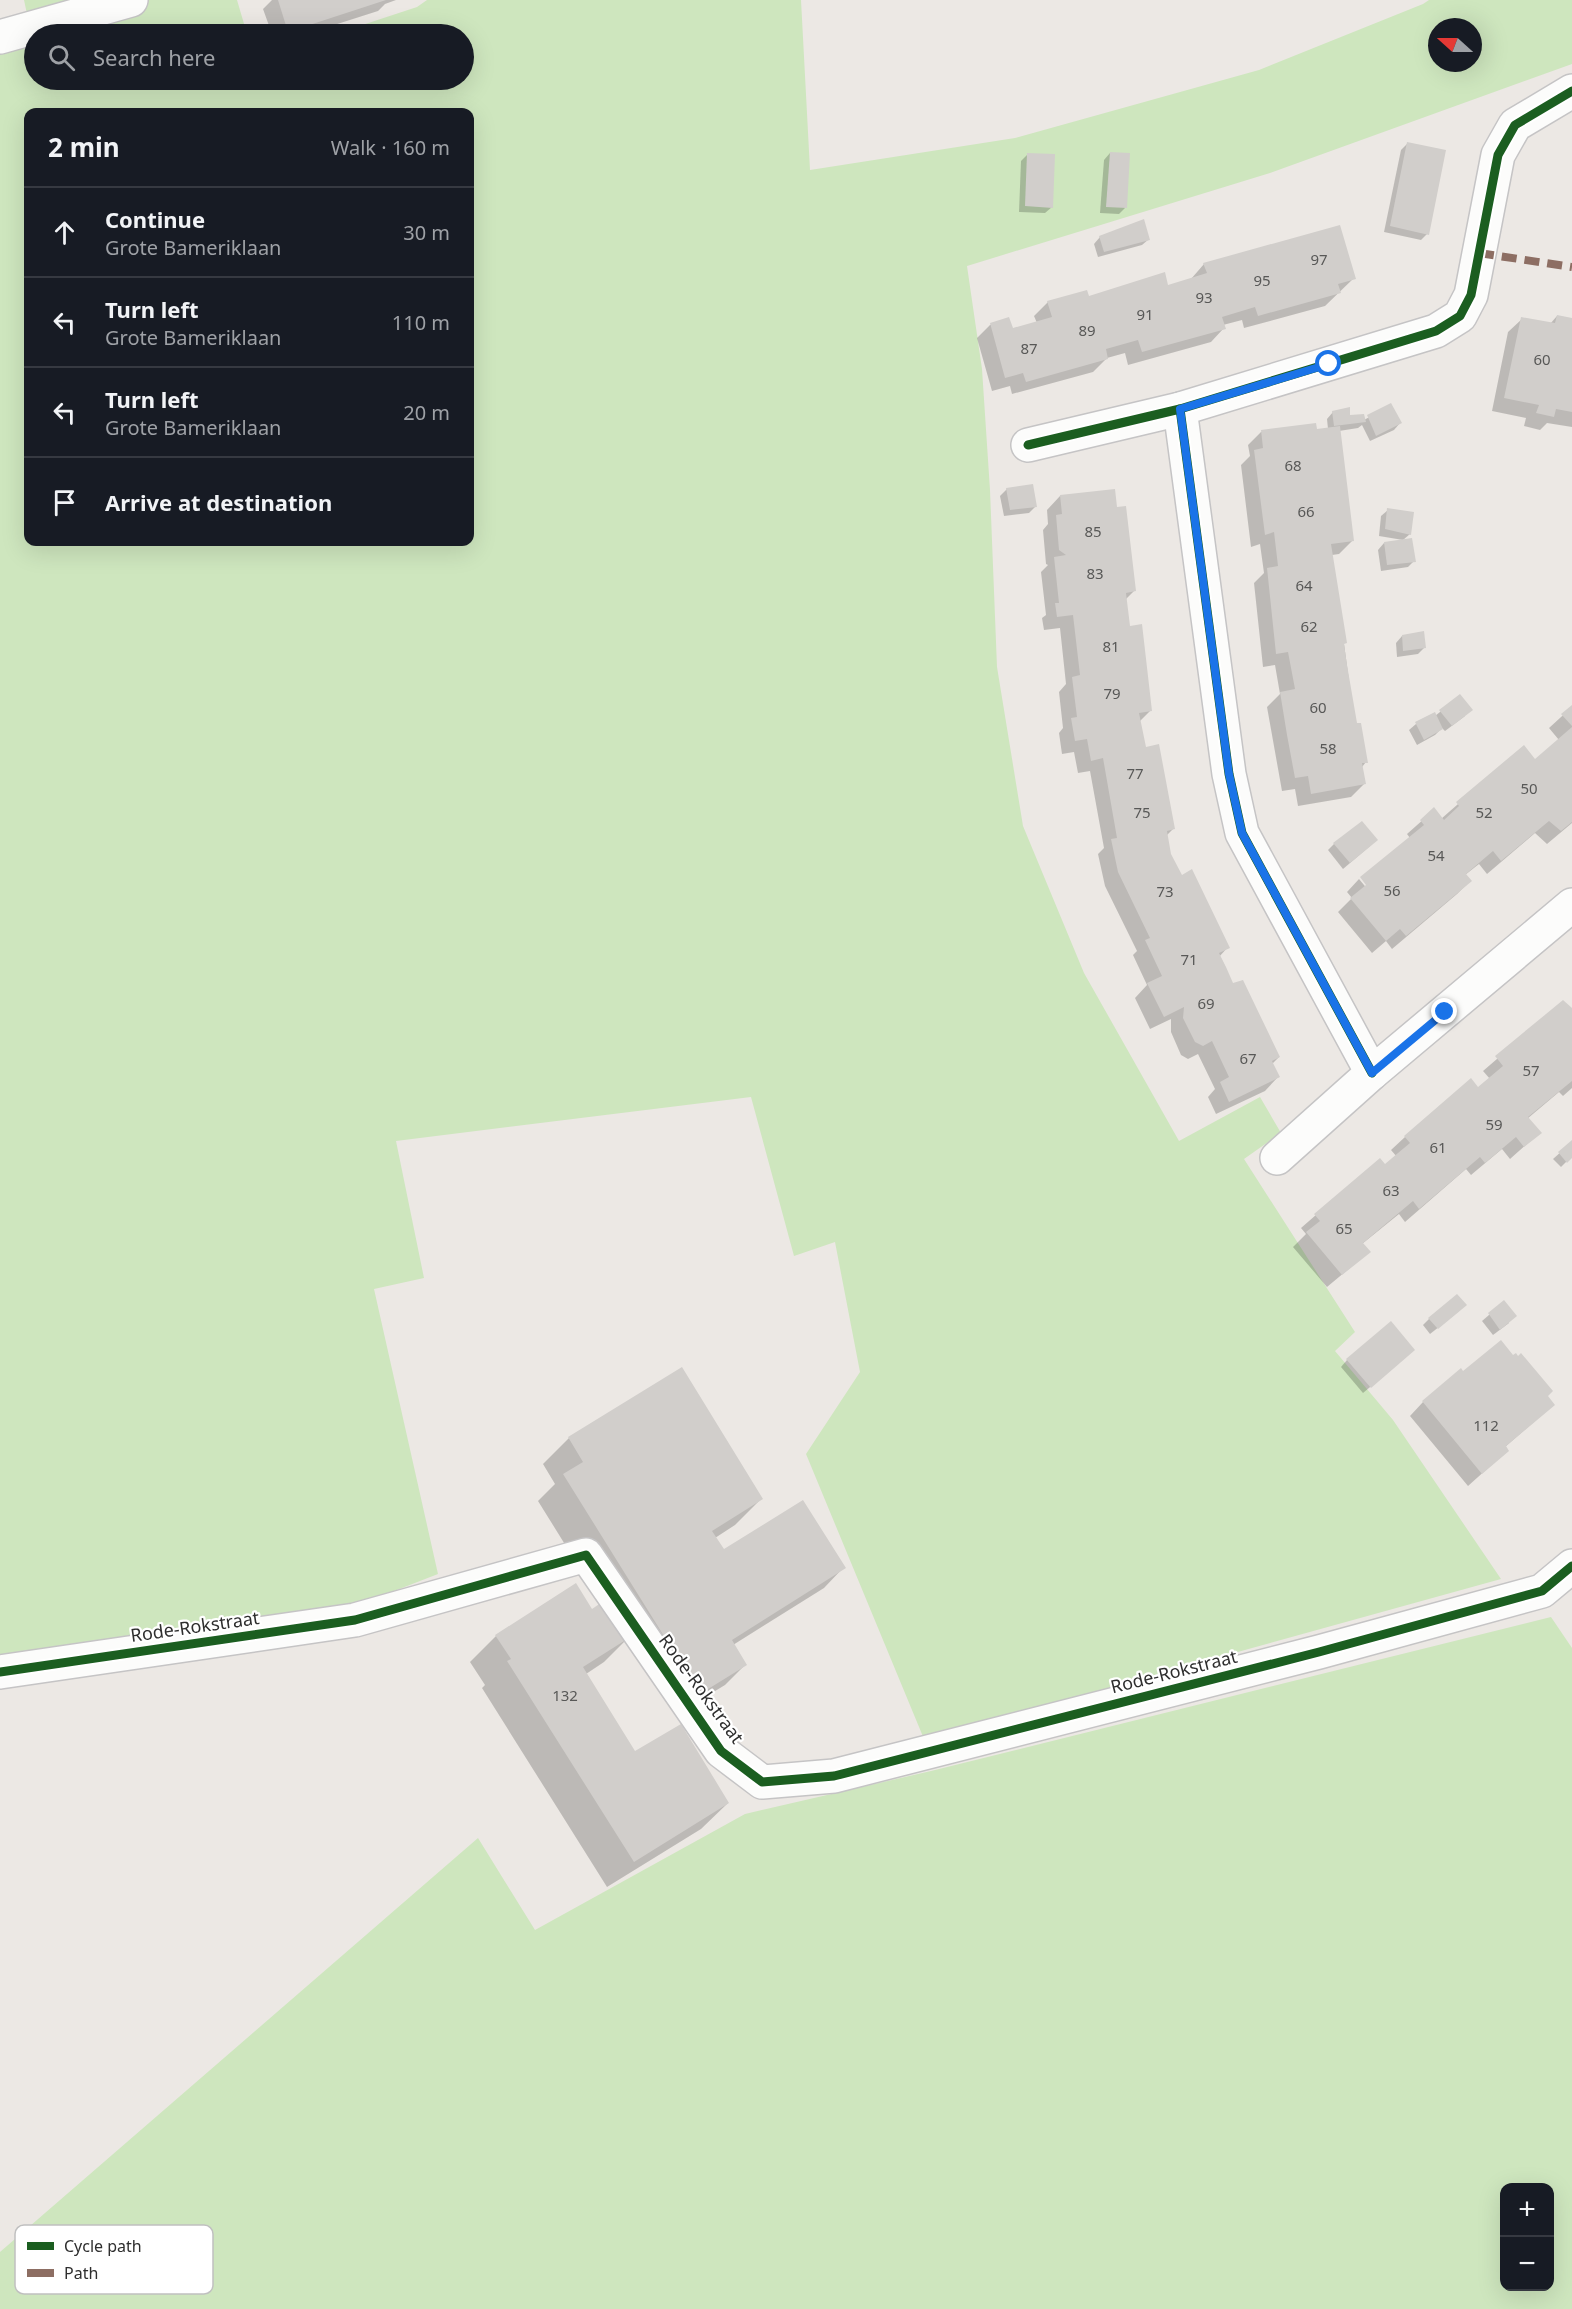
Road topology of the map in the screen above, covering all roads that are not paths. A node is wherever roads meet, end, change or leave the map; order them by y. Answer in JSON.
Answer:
{"nodes":[{"id":1,"x":131,"y":0,"type":"edge"},
{"id":2,"x":46,"y":24,"type":"edge"},
{"id":3,"x":24,"y":30,"type":"edge"},
{"id":4,"x":0,"y":37,"type":"edge"},
{"id":5,"x":1572,"y":92,"type":"edge"},
{"id":6,"x":1180,"y":409,"type":"junction"},
{"id":7,"x":1028,"y":445,"type":"dead end"},
{"id":8,"x":1572,"y":906,"type":"edge"},
{"id":9,"x":1372,"y":1073,"type":"junction"},
{"id":10,"x":1276,"y":1158,"type":"dead end"},
{"id":11,"x":1572,"y":1566,"type":"edge"},
{"id":12,"x":0,"y":1672,"type":"edge"}],
"edges":[{"from":1,"to":2,"type":"street"},
{"from":3,"to":4,"type":"street"},
{"from":5,"to":6,"type":"street"},
{"from":6,"to":7,"type":"street"},
{"from":6,"to":9,"type":"street"},
{"from":8,"to":9,"type":"street"},
{"from":9,"to":10,"type":"street"},
{"from":11,"to":12,"type":"street","name":"Rode-Rokstraat"}]}
